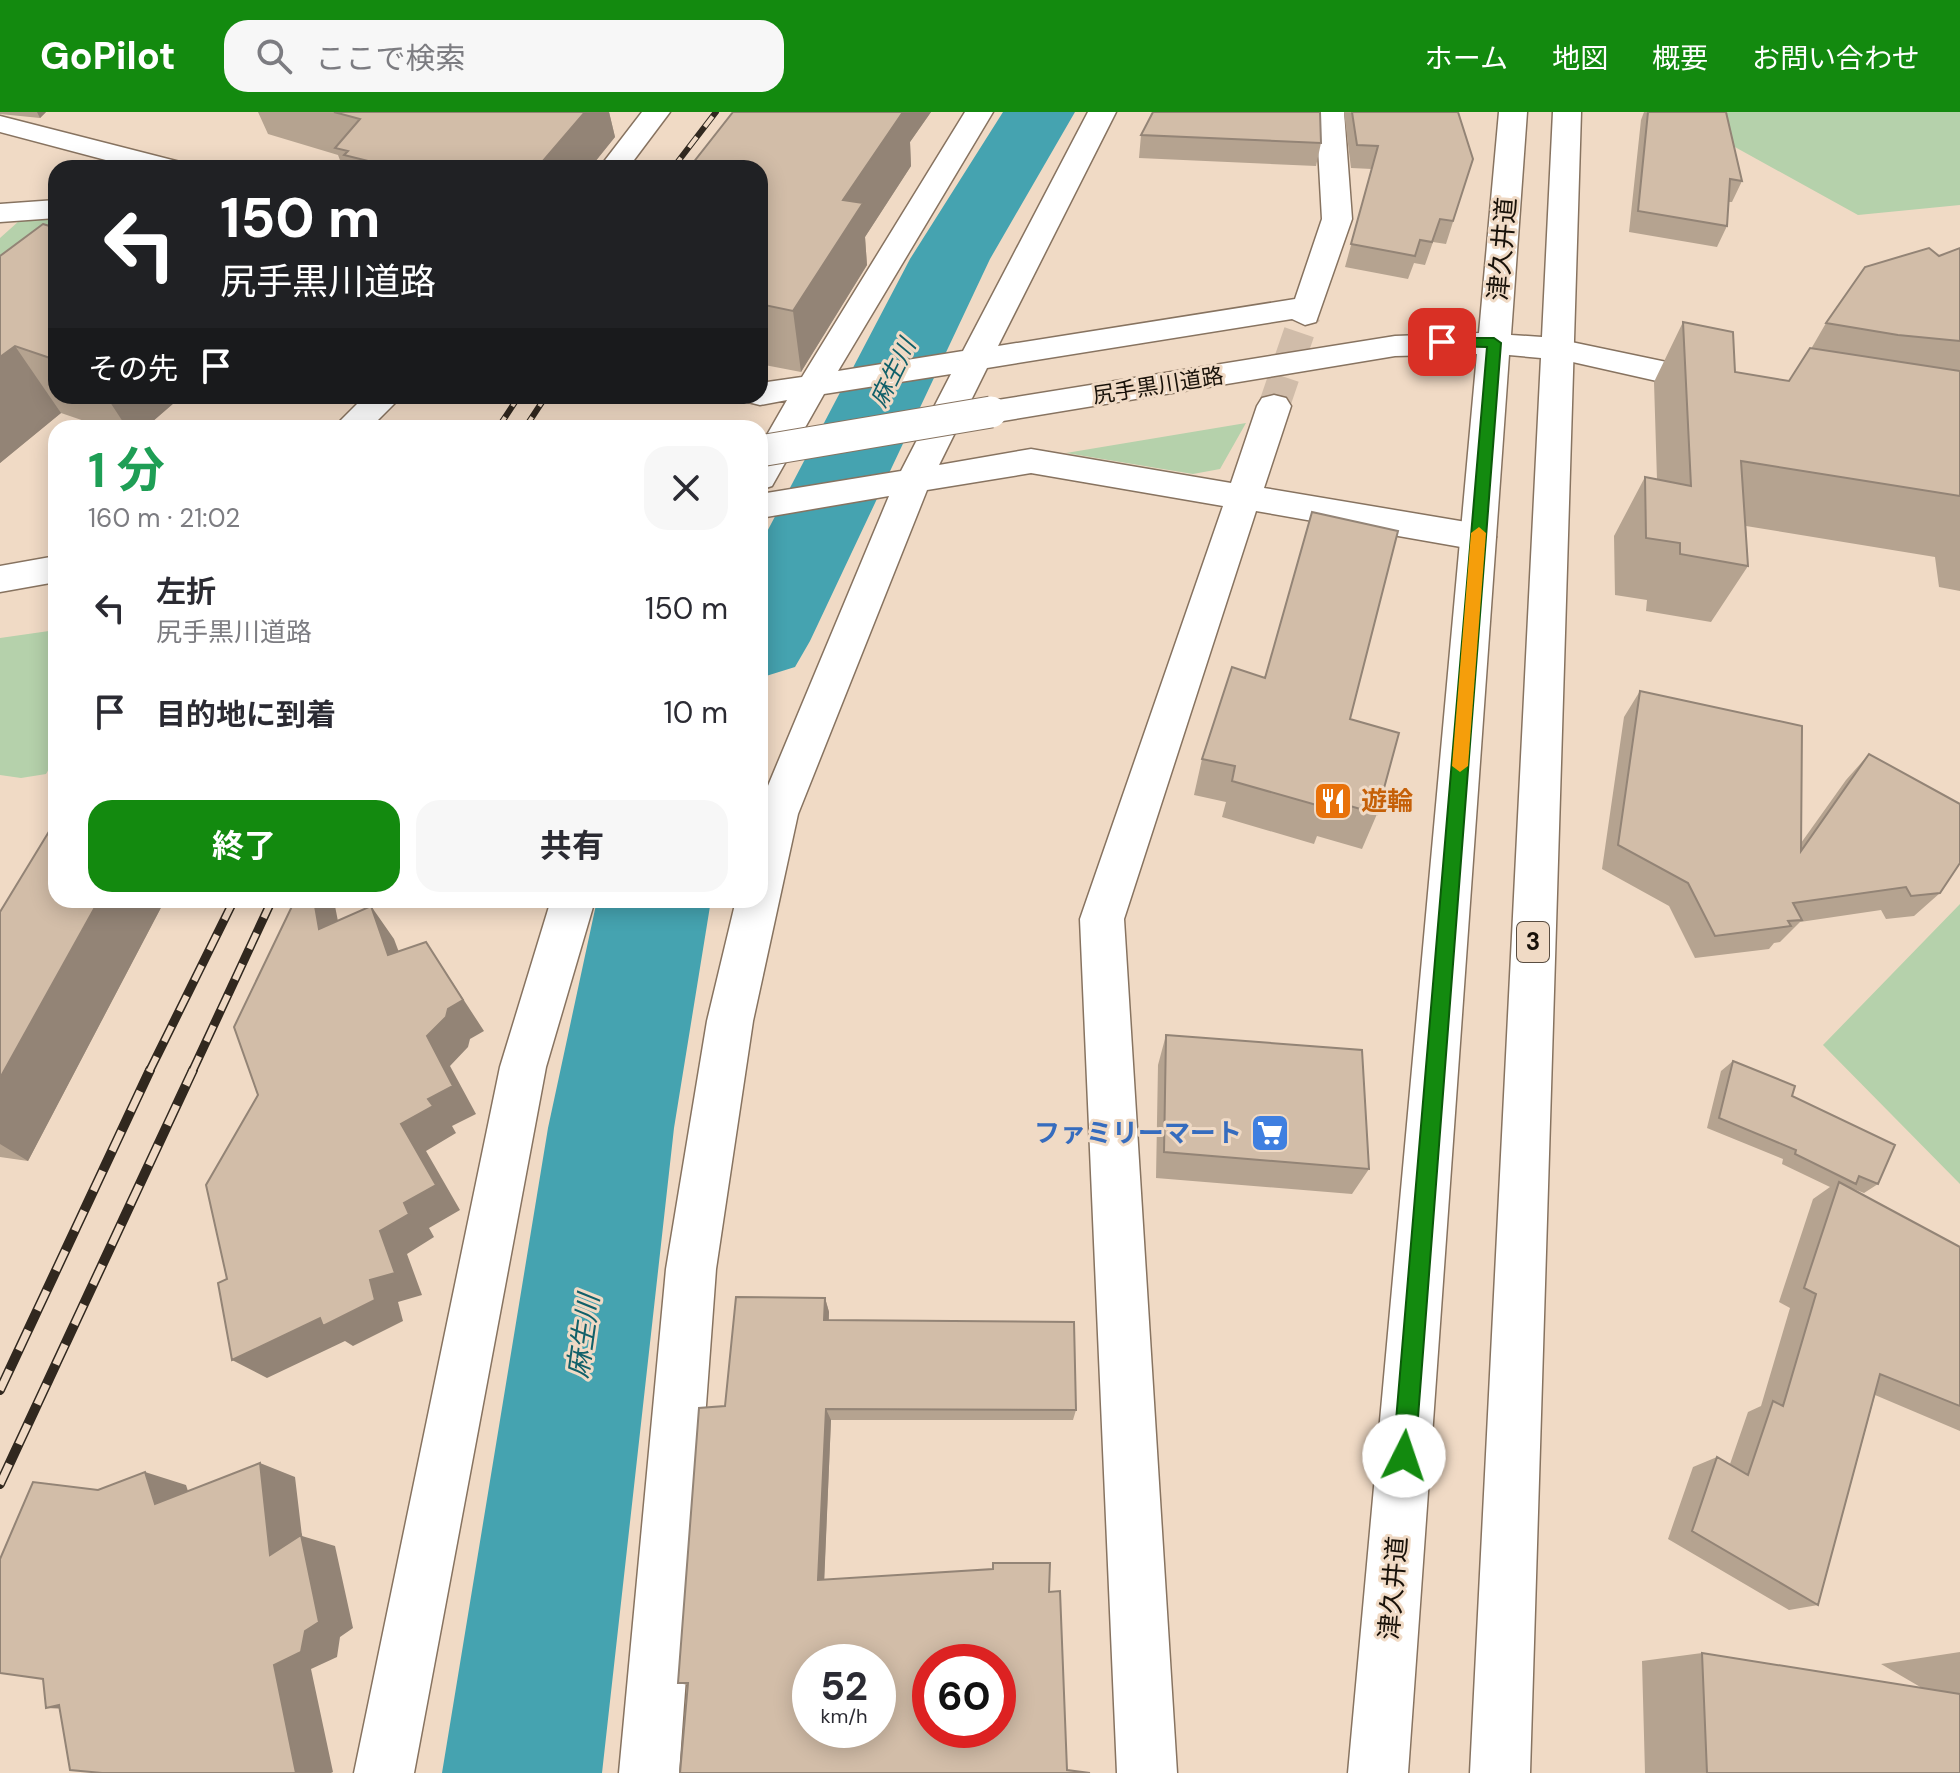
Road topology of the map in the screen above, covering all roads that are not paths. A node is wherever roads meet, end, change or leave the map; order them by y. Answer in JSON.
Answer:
{"nodes":[{"id":1,"x":656,"y":112,"type":"edge"},
{"id":2,"x":979,"y":112,"type":"edge"},
{"id":3,"x":1102,"y":112,"type":"edge"},
{"id":4,"x":1330,"y":112,"type":"edge"},
{"id":5,"x":1513,"y":112,"type":"edge"},
{"id":6,"x":1567,"y":112,"type":"edge"},
{"id":7,"x":0,"y":124,"type":"edge"},
{"id":8,"x":139,"y":160,"type":"edge"},
{"id":9,"x":619,"y":160,"type":"edge"},
{"id":10,"x":48,"y":210,"type":"edge"},
{"id":11,"x":0,"y":213,"type":"edge"},
{"id":12,"x":1494,"y":343,"type":"junction"},
{"id":13,"x":1557,"y":349,"type":"junction"},
{"id":14,"x":969,"y":361,"type":"junction"},
{"id":15,"x":809,"y":386,"type":"junction"},
{"id":16,"x":1749,"y":391,"type":"edge"},
{"id":17,"x":768,"y":393,"type":"edge"},
{"id":18,"x":376,"y":404,"type":"edge"},
{"id":19,"x":1274,"y":406,"type":"tunnel mouth"},
{"id":20,"x":359,"y":420,"type":"edge"},
{"id":21,"x":768,"y":450,"type":"edge"},
{"id":22,"x":768,"y":463,"type":"edge"},
{"id":23,"x":901,"y":484,"type":"junction"},
{"id":24,"x":1243,"y":498,"type":"junction"},
{"id":25,"x":776,"y":504,"type":"edge"},
{"id":26,"x":1478,"y":537,"type":"junction"},
{"id":27,"x":48,"y":570,"type":"edge"},
{"id":28,"x":0,"y":579,"type":"edge"},
{"id":29,"x":768,"y":854,"type":"edge"},
{"id":30,"x":571,"y":908,"type":"edge"},
{"id":31,"x":756,"y":908,"type":"edge"},
{"id":32,"x":384,"y":1773,"type":"edge"},
{"id":33,"x":649,"y":1773,"type":"edge"},
{"id":34,"x":1147,"y":1773,"type":"edge"},
{"id":35,"x":1378,"y":1773,"type":"edge"},
{"id":36,"x":1500,"y":1773,"type":"edge"}],
"edges":[{"from":1,"to":9,"type":"street"},
{"from":2,"to":15,"type":"street"},
{"from":3,"to":14,"type":"street"},
{"from":4,"to":14,"type":"street"},
{"from":5,"to":12,"type":"street","name":"津久井道"},
{"from":6,"to":13,"type":"street","number":"3"},
{"from":7,"to":8,"type":"street"},
{"from":10,"to":11,"type":"street"},
{"from":12,"to":13,"type":"street","name":"尻手黒川道路"},
{"from":12,"to":21,"type":"street","name":"尻手黒川道路","bridge":true},
{"from":12,"to":26,"type":"street","name":"津久井道"},
{"from":13,"to":16,"type":"street","name":"尻手黒川道路"},
{"from":13,"to":36,"type":"street","number":"3"},
{"from":14,"to":15,"type":"street"},
{"from":14,"to":23,"type":"street"},
{"from":15,"to":17,"type":"street"},
{"from":15,"to":22,"type":"street"},
{"from":18,"to":20,"type":"street"},
{"from":19,"to":24,"type":"street"},
{"from":23,"to":24,"type":"street"},
{"from":23,"to":25,"type":"street"},
{"from":23,"to":29,"type":"street"},
{"from":24,"to":26,"type":"street"},
{"from":24,"to":34,"type":"street"},
{"from":26,"to":35,"type":"street","name":"津久井道"},
{"from":27,"to":28,"type":"street"},
{"from":30,"to":32,"type":"street"},
{"from":31,"to":33,"type":"street"}]}
